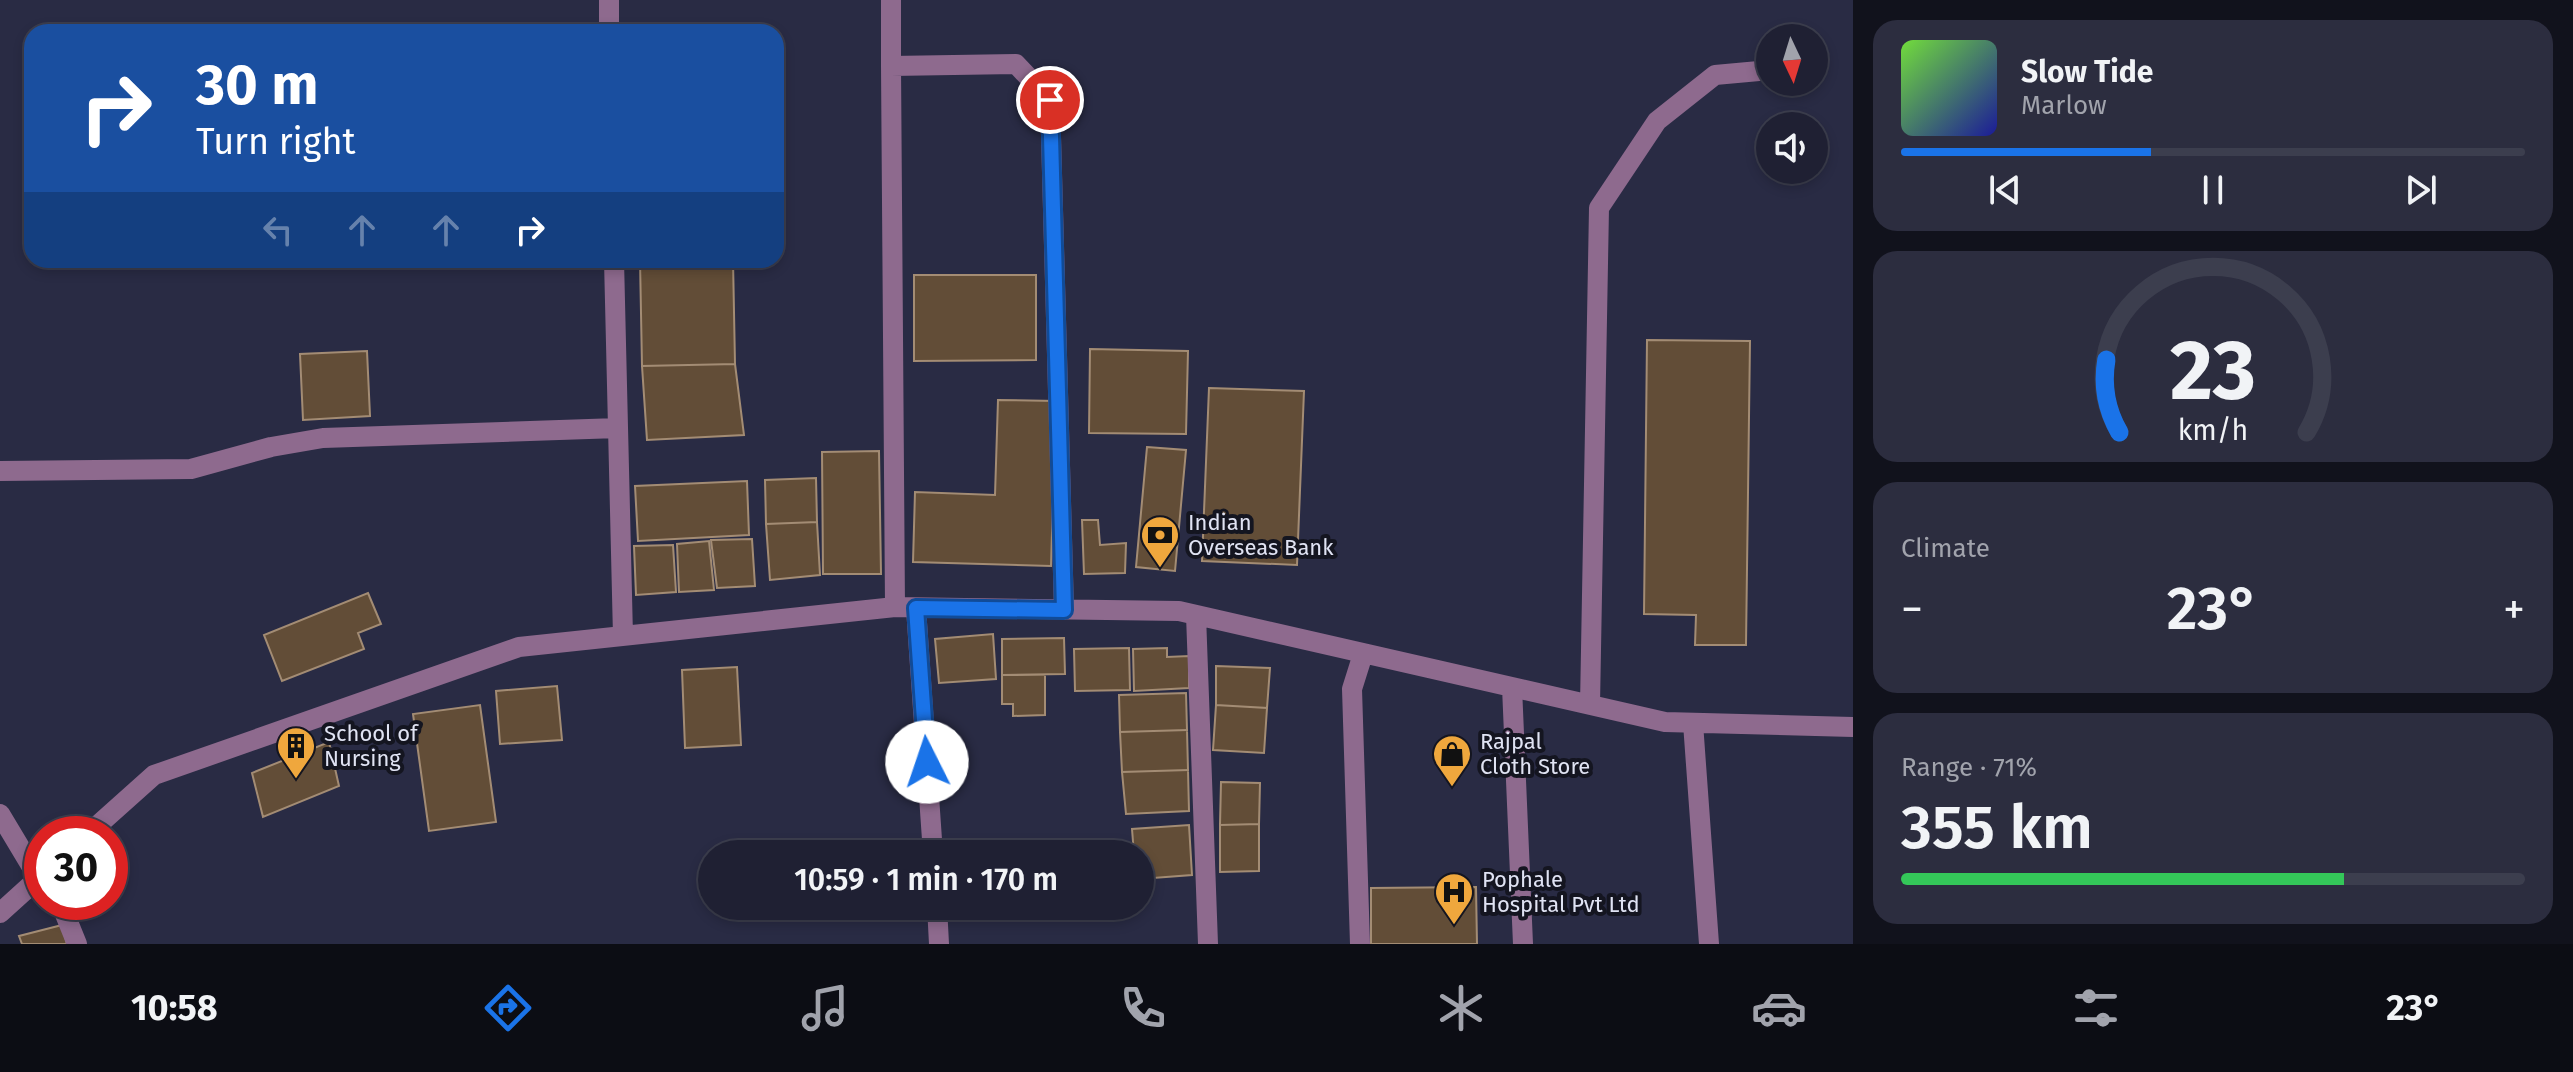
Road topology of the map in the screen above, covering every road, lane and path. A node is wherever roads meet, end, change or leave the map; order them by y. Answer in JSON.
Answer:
{"nodes":[{"id":1,"x":609,"y":0,"type":"edge"},
{"id":2,"x":891,"y":0,"type":"edge"},
{"id":3,"x":609,"y":24,"type":"edge"},
{"id":4,"x":891,"y":66,"type":"junction"},
{"id":5,"x":1756,"y":71,"type":"edge"},
{"id":6,"x":614,"y":268,"type":"edge"},
{"id":7,"x":618,"y":428,"type":"junction"},
{"id":8,"x":0,"y":471,"type":"edge"},
{"id":9,"x":905,"y":608,"type":"junction"},
{"id":10,"x":1064,"y":610,"type":"junction"},
{"id":11,"x":1196,"y":615,"type":"junction"},
{"id":12,"x":623,"y":636,"type":"junction"},
{"id":13,"x":1363,"y":654,"type":"junction"},
{"id":14,"x":1512,"y":687,"type":"junction"},
{"id":15,"x":1590,"y":705,"type":"junction"},
{"id":16,"x":1693,"y":723,"type":"junction"},
{"id":17,"x":1853,"y":727,"type":"edge"},
{"id":18,"x":0,"y":814,"type":"edge"},
{"id":19,"x":108,"y":816,"type":"edge"},
{"id":20,"x":931,"y":840,"type":"edge"},
{"id":21,"x":24,"y":852,"type":"edge"},
{"id":22,"x":24,"y":893,"type":"edge"},
{"id":23,"x":0,"y":913,"type":"edge"},
{"id":24,"x":67,"y":920,"type":"edge"},
{"id":25,"x":938,"y":920,"type":"edge"},
{"id":26,"x":77,"y":944,"type":"edge"},
{"id":27,"x":939,"y":944,"type":"edge"},
{"id":28,"x":1208,"y":944,"type":"edge"},
{"id":29,"x":1360,"y":944,"type":"edge"},
{"id":30,"x":1523,"y":944,"type":"edge"},
{"id":31,"x":1709,"y":944,"type":"edge"}],
"edges":[{"from":1,"to":3,"type":"street"},
{"from":2,"to":4,"type":"street"},
{"from":4,"to":9,"type":"street"},
{"from":4,"to":10,"type":"street"},
{"from":5,"to":15,"type":"street"},
{"from":6,"to":7,"type":"street"},
{"from":7,"to":8,"type":"street"},
{"from":7,"to":12,"type":"street"},
{"from":9,"to":10,"type":"street"},
{"from":9,"to":12,"type":"street"},
{"from":9,"to":20,"type":"street"},
{"from":10,"to":11,"type":"street"},
{"from":11,"to":13,"type":"street"},
{"from":11,"to":28,"type":"street"},
{"from":12,"to":19,"type":"street"},
{"from":13,"to":14,"type":"street"},
{"from":13,"to":29,"type":"street"},
{"from":14,"to":15,"type":"street"},
{"from":14,"to":30,"type":"street"},
{"from":15,"to":16,"type":"street"},
{"from":16,"to":17,"type":"street"},
{"from":16,"to":31,"type":"street"},
{"from":18,"to":21,"type":"street"},
{"from":22,"to":23,"type":"street"},
{"from":24,"to":26,"type":"street"},
{"from":25,"to":27,"type":"street"}]}
